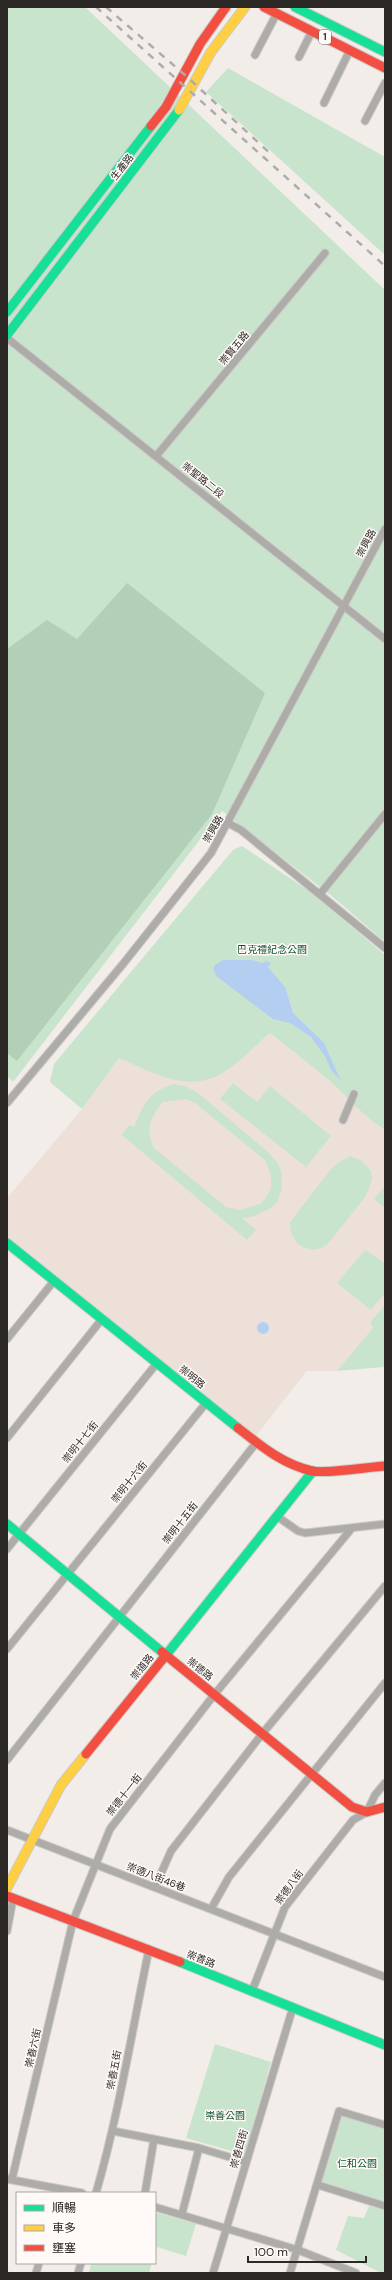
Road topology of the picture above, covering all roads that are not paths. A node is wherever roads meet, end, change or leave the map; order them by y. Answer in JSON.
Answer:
{"nodes":[{"id":1,"x":226,"y":7,"type":"edge"},
{"id":2,"x":245,"y":7,"type":"edge"},
{"id":3,"x":264,"y":7,"type":"edge"},
{"id":4,"x":295,"y":7,"type":"edge"},
{"id":5,"x":277,"y":13,"type":"junction"},
{"id":6,"x":312,"y":31,"type":"junction"},
{"id":7,"x":350,"y":50,"type":"junction"},
{"id":8,"x":385,"y":52,"type":"edge"},
{"id":9,"x":255,"y":55,"type":"dead end"},
{"id":10,"x":299,"y":57,"type":"dead end"},
{"id":11,"x":385,"y":68,"type":"edge"},
{"id":12,"x":385,"y":83,"type":"edge"},
{"id":13,"x":324,"y":103,"type":"dead end"},
{"id":14,"x":365,"y":120,"type":"dead end"},
{"id":15,"x":325,"y":253,"type":"dead end"},
{"id":16,"x":7,"y":312,"type":"edge"},
{"id":17,"x":7,"y":336,"type":"edge"},
{"id":18,"x":157,"y":456,"type":"junction"},
{"id":19,"x":385,"y":529,"type":"edge"},
{"id":20,"x":344,"y":606,"type":"junction"},
{"id":21,"x":385,"y":639,"type":"edge"},
{"id":22,"x":385,"y":814,"type":"edge"},
{"id":23,"x":228,"y":824,"type":"junction"},
{"id":24,"x":320,"y":894,"type":"junction"},
{"id":25,"x":385,"y":948,"type":"edge"},
{"id":26,"x":354,"y":1094,"type":"dead end"},
{"id":27,"x":7,"y":1103,"type":"edge"},
{"id":28,"x":343,"y":1120,"type":"dead end"},
{"id":29,"x":7,"y":1243,"type":"edge"},
{"id":30,"x":54,"y":1281,"type":"junction"},
{"id":31,"x":102,"y":1319,"type":"junction"},
{"id":32,"x":7,"y":1339,"type":"edge"},
{"id":33,"x":157,"y":1363,"type":"junction"},
{"id":34,"x":206,"y":1403,"type":"junction"},
{"id":35,"x":7,"y":1438,"type":"edge"},
{"id":36,"x":256,"y":1443,"type":"junction"},
{"id":37,"x":385,"y":1466,"type":"edge"},
{"id":38,"x":313,"y":1471,"type":"junction"},
{"id":39,"x":278,"y":1517,"type":"junction"},
{"id":40,"x":7,"y":1524,"type":"edge"},
{"id":41,"x":385,"y":1524,"type":"edge"},
{"id":42,"x":352,"y":1528,"type":"junction"},
{"id":43,"x":19,"y":1534,"type":"junction"},
{"id":44,"x":7,"y":1548,"type":"edge"},
{"id":45,"x":68,"y":1573,"type":"junction"},
{"id":46,"x":385,"y":1586,"type":"edge"},
{"id":47,"x":119,"y":1616,"type":"junction"},
{"id":48,"x":7,"y":1649,"type":"edge"},
{"id":49,"x":166,"y":1655,"type":"junction"},
{"id":50,"x":385,"y":1682,"type":"edge"},
{"id":51,"x":214,"y":1695,"type":"junction"},
{"id":52,"x":262,"y":1734,"type":"junction"},
{"id":53,"x":7,"y":1760,"type":"edge"},
{"id":54,"x":311,"y":1773,"type":"junction"},
{"id":55,"x":385,"y":1783,"type":"edge"},
{"id":56,"x":385,"y":1807,"type":"edge"},
{"id":57,"x":368,"y":1812,"type":"junction"},
{"id":58,"x":7,"y":1830,"type":"edge"},
{"id":59,"x":31,"y":1839,"type":"junction"},
{"id":60,"x":96,"y":1864,"type":"junction"},
{"id":61,"x":155,"y":1887,"type":"junction"},
{"id":62,"x":7,"y":1888,"type":"edge"},
{"id":63,"x":10,"y":1897,"type":"edge"},
{"id":64,"x":211,"y":1909,"type":"junction"},
{"id":65,"x":73,"y":1920,"type":"junction"},
{"id":66,"x":7,"y":1931,"type":"edge"},
{"id":67,"x":275,"y":1933,"type":"junction"},
{"id":68,"x":148,"y":1949,"type":"junction"},
{"id":69,"x":385,"y":1977,"type":"edge"},
{"id":70,"x":252,"y":1991,"type":"junction"},
{"id":71,"x":293,"y":2007,"type":"junction"},
{"id":72,"x":385,"y":2045,"type":"edge"},
{"id":73,"x":385,"y":2125,"type":"edge"},
{"id":74,"x":113,"y":2131,"type":"junction"},
{"id":75,"x":154,"y":2138,"type":"junction"},
{"id":76,"x":199,"y":2148,"type":"junction"},
{"id":77,"x":246,"y":2162,"type":"junction"},
{"id":78,"x":9,"y":2179,"type":"edge"},
{"id":79,"x":318,"y":2185,"type":"junction"},
{"id":80,"x":58,"y":2191,"type":"edge"},
{"id":81,"x":70,"y":2192,"type":"edge"},
{"id":82,"x":96,"y":2192,"type":"edge"},
{"id":83,"x":145,"y":2192,"type":"edge"},
{"id":84,"x":385,"y":2206,"type":"edge"},
{"id":85,"x":156,"y":2207,"type":"edge"},
{"id":86,"x":182,"y":2214,"type":"junction"},
{"id":87,"x":228,"y":2228,"type":"junction"},
{"id":88,"x":298,"y":2250,"type":"junction"},
{"id":89,"x":213,"y":2273,"type":"edge"},
{"id":90,"x":290,"y":2273,"type":"edge"},
{"id":91,"x":356,"y":2273,"type":"edge"}],
"edges":[{"from":1,"to":16,"type":"street","name":"生產路"},
{"from":2,"to":17,"type":"street","name":"生產路"},
{"from":3,"to":5,"type":"street","number":"1"},
{"from":4,"to":8,"type":"street","number":"1"},
{"from":5,"to":6,"type":"street","number":"1"},
{"from":5,"to":9,"type":"street"},
{"from":6,"to":7,"type":"street","number":"1"},
{"from":6,"to":10,"type":"street"},
{"from":7,"to":11,"type":"street","number":"1"},
{"from":7,"to":13,"type":"street"},
{"from":12,"to":14,"type":"street"},
{"from":15,"to":18,"type":"street","name":"崇賢五路"},
{"from":17,"to":18,"type":"street","name":"崇聖路二段"},
{"from":18,"to":20,"type":"street","name":"崇聖路二段"},
{"from":19,"to":20,"type":"street","name":"崇興路"},
{"from":20,"to":21,"type":"street","name":"崇聖路二段"},
{"from":20,"to":23,"type":"street","name":"崇興路"},
{"from":22,"to":24,"type":"street"},
{"from":23,"to":24,"type":"street"},
{"from":23,"to":27,"type":"street","name":"崇興路"},
{"from":24,"to":25,"type":"street"},
{"from":26,"to":28,"type":"street"},
{"from":29,"to":30,"type":"street","name":"崇明路"},
{"from":30,"to":31,"type":"street","name":"崇明路"},
{"from":30,"to":32,"type":"street"},
{"from":31,"to":33,"type":"street","name":"崇明路"},
{"from":31,"to":35,"type":"street"},
{"from":33,"to":34,"type":"street","name":"崇明路"},
{"from":33,"to":43,"type":"street","name":"崇明十七街"},
{"from":34,"to":36,"type":"street","name":"崇明路"},
{"from":34,"to":45,"type":"street","name":"崇明十六街"},
{"from":36,"to":38,"type":"street","name":"崇明路"},
{"from":36,"to":47,"type":"street","name":"崇明十五街"},
{"from":37,"to":38,"type":"street","name":"崇明路"},
{"from":38,"to":39,"type":"street","name":"崇道路"},
{"from":39,"to":42,"type":"street"},
{"from":39,"to":49,"type":"street","name":"崇道路"},
{"from":40,"to":43,"type":"street","name":"崇德路"},
{"from":41,"to":42,"type":"street"},
{"from":42,"to":51,"type":"street","name":"崇德十一街"},
{"from":43,"to":44,"type":"street","name":"崇明十七街"},
{"from":43,"to":45,"type":"street","name":"崇德路"},
{"from":45,"to":47,"type":"street","name":"崇德路"},
{"from":45,"to":48,"type":"street","name":"崇明十六街"},
{"from":46,"to":52,"type":"street"},
{"from":47,"to":49,"type":"street","name":"崇德路"},
{"from":47,"to":53,"type":"street","name":"崇明十五街"},
{"from":49,"to":51,"type":"street","name":"崇德路"},
{"from":49,"to":59,"type":"street","name":"崇道路"},
{"from":50,"to":54,"type":"street"},
{"from":51,"to":52,"type":"street","name":"崇德路"},
{"from":51,"to":60,"type":"street","name":"崇德十一街"},
{"from":52,"to":54,"type":"street","name":"崇德路"},
{"from":52,"to":61,"type":"street"},
{"from":54,"to":57,"type":"street","name":"崇德路"},
{"from":54,"to":64,"type":"street"},
{"from":55,"to":57,"type":"street"},
{"from":56,"to":57,"type":"street"},
{"from":57,"to":67,"type":"street","name":"崇德八街"},
{"from":58,"to":59,"type":"street","name":"崇德八街46巷"},
{"from":59,"to":60,"type":"street","name":"崇德八街46巷"},
{"from":59,"to":62,"type":"street","name":"崇道路"},
{"from":60,"to":61,"type":"street","name":"崇德八街46巷"},
{"from":60,"to":65,"type":"street","name":"崇德十一街"},
{"from":61,"to":64,"type":"street","name":"崇德八街46巷"},
{"from":63,"to":65,"type":"street","name":"崇善路"},
{"from":63,"to":66,"type":"street"},
{"from":64,"to":67,"type":"street","name":"崇德八街46巷"},
{"from":65,"to":68,"type":"street","name":"崇善路"},
{"from":65,"to":78,"type":"street","name":"崇善六街"},
{"from":67,"to":69,"type":"street","name":"崇德八街46巷"},
{"from":67,"to":70,"type":"street","name":"崇德八街"},
{"from":68,"to":70,"type":"street","name":"崇善路"},
{"from":68,"to":74,"type":"street","name":"崇善五街"},
{"from":70,"to":71,"type":"street","name":"崇善路"},
{"from":71,"to":72,"type":"street","name":"崇善路"},
{"from":71,"to":77,"type":"street","name":"崇善四街"},
{"from":73,"to":79,"type":"street"},
{"from":74,"to":75,"type":"street"},
{"from":74,"to":82,"type":"street","name":"崇善五街"},
{"from":75,"to":76,"type":"street"},
{"from":75,"to":83,"type":"street"},
{"from":76,"to":77,"type":"street"},
{"from":76,"to":86,"type":"street"},
{"from":77,"to":87,"type":"street","name":"崇善四街"},
{"from":78,"to":80,"type":"street"},
{"from":79,"to":84,"type":"street"},
{"from":79,"to":88,"type":"street"},
{"from":80,"to":81,"type":"street"},
{"from":85,"to":86,"type":"street"},
{"from":86,"to":87,"type":"street"},
{"from":87,"to":88,"type":"street"},
{"from":87,"to":89,"type":"street","name":"崇善四街"},
{"from":88,"to":90,"type":"street"},
{"from":88,"to":91,"type":"street"}]}
